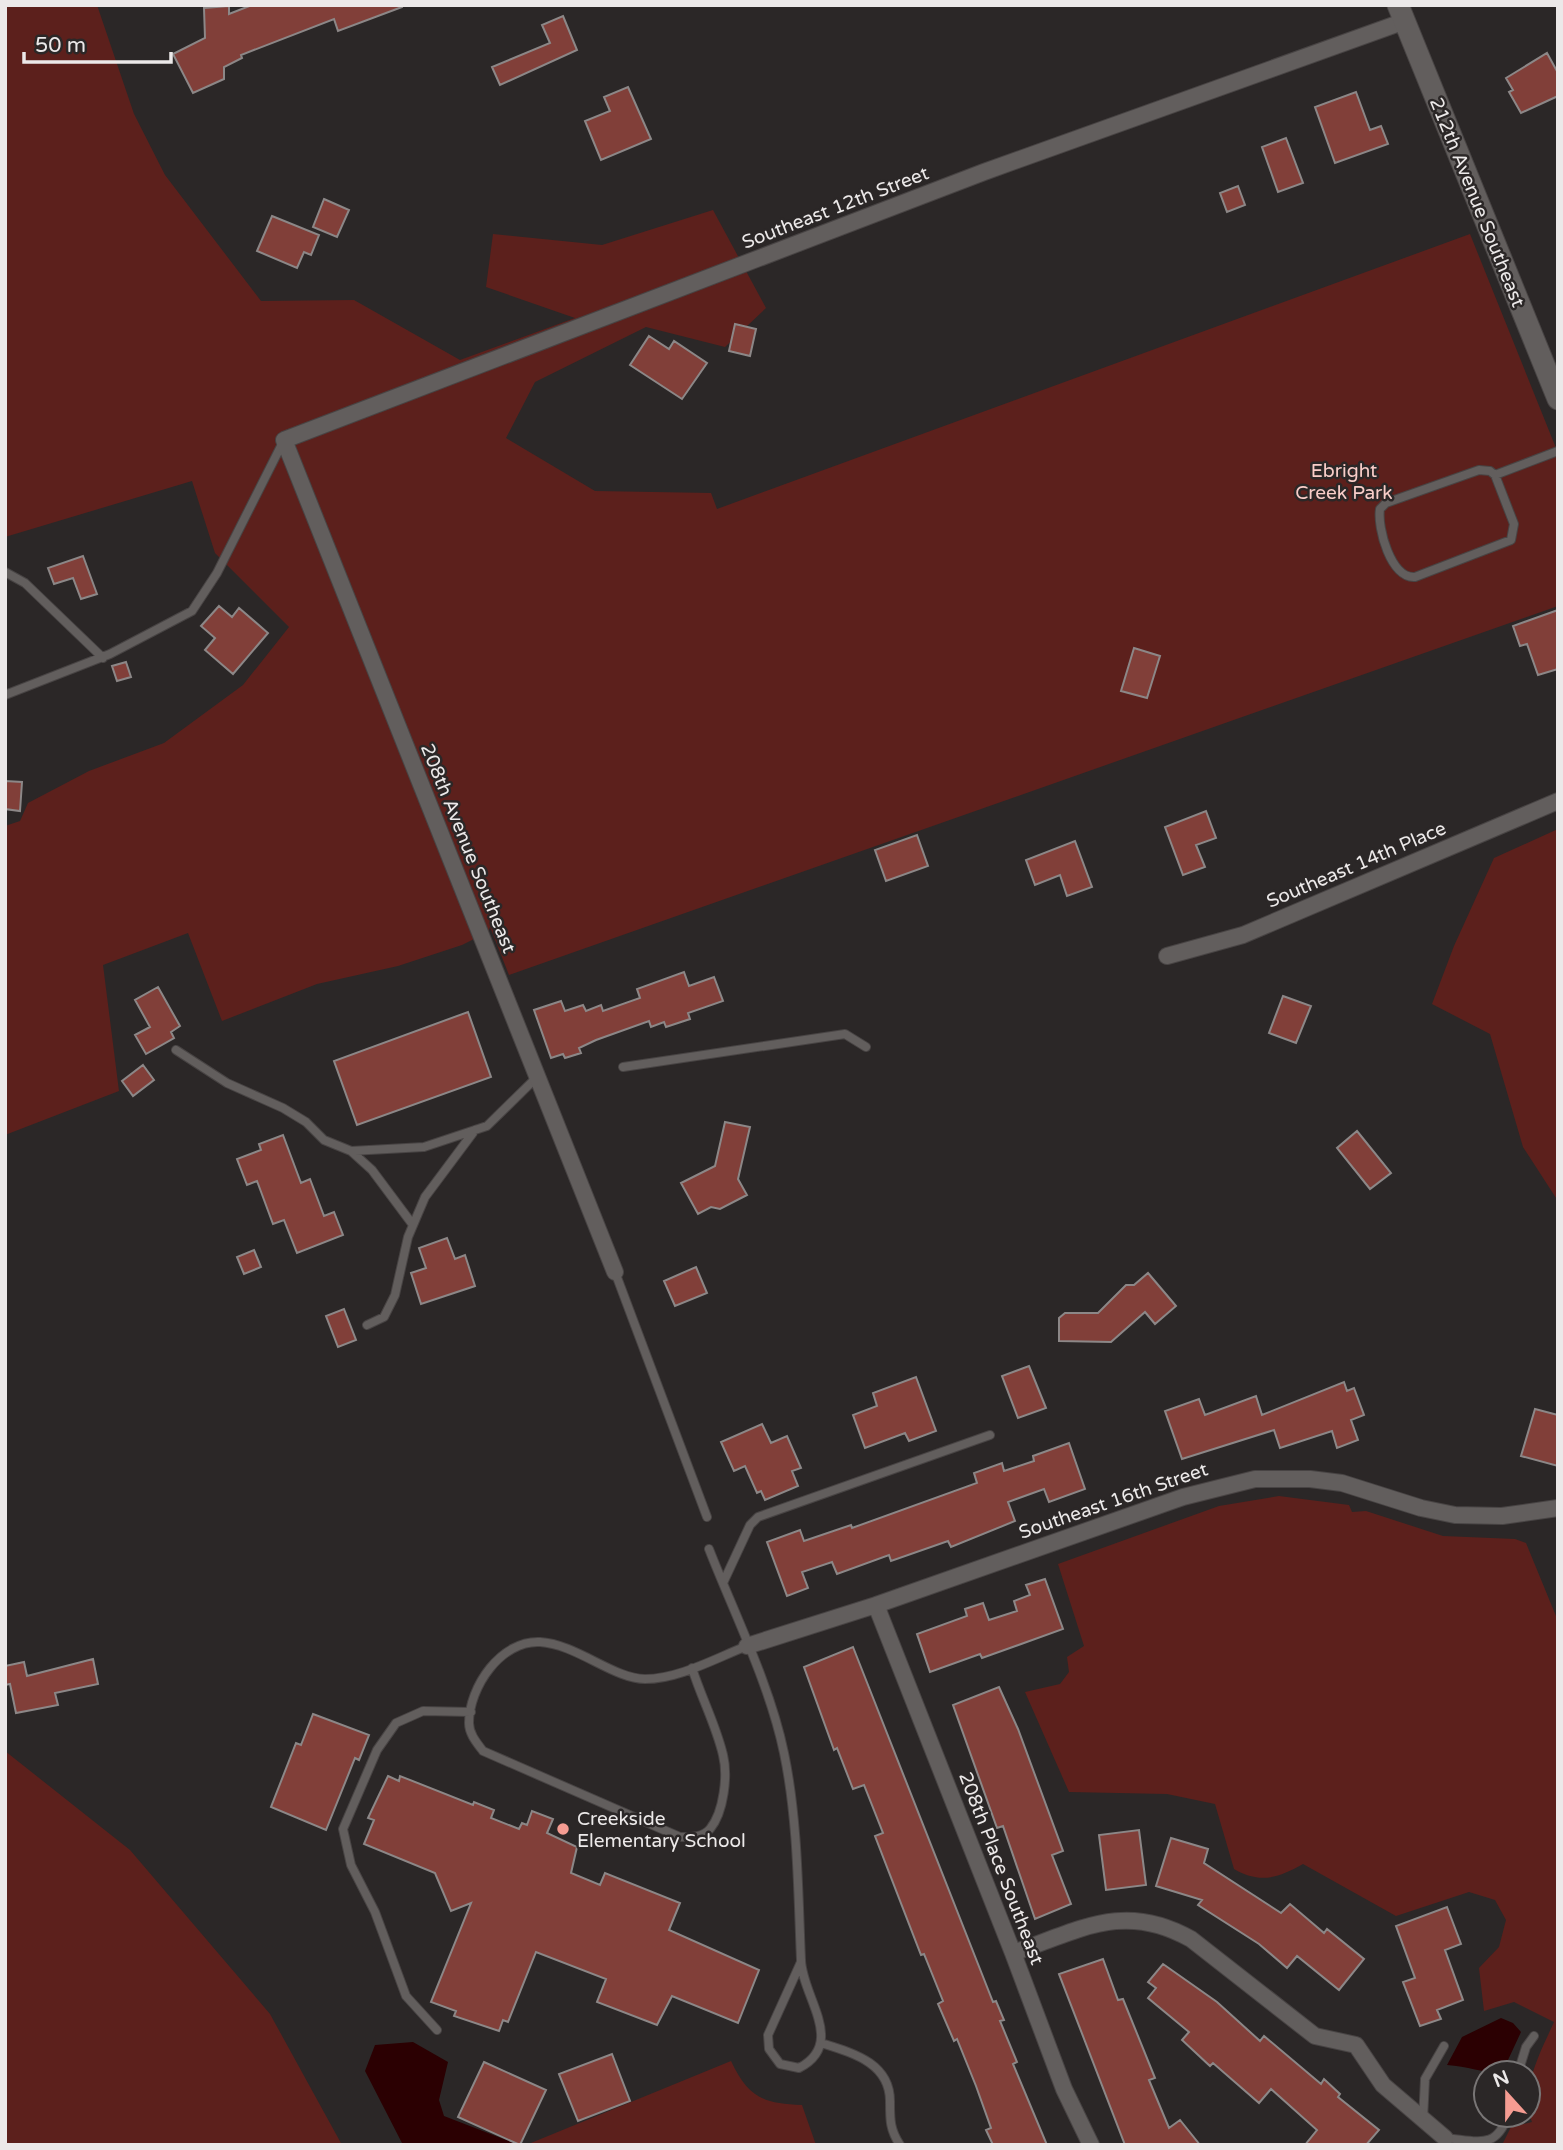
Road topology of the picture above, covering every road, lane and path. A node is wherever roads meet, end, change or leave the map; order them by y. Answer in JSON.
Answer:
{"nodes":[{"id":1,"x":1401,"y":13,"type":"edge"},
{"id":2,"x":1558,"y":399,"type":"edge"},
{"id":3,"x":284,"y":440,"type":"junction"},
{"id":4,"x":1558,"y":451,"type":"edge"},
{"id":5,"x":1495,"y":475,"type":"junction"},
{"id":6,"x":5,"y":572,"type":"edge"},
{"id":7,"x":103,"y":658,"type":"junction"},
{"id":8,"x":5,"y":695,"type":"edge"},
{"id":9,"x":1558,"y":801,"type":"edge"},
{"id":10,"x":1167,"y":956,"type":"dead end"},
{"id":11,"x":866,"y":1046,"type":"dead end"},
{"id":12,"x":176,"y":1050,"type":"dead end"},
{"id":13,"x":623,"y":1068,"type":"dead end"},
{"id":14,"x":537,"y":1077,"type":"junction"},
{"id":15,"x":475,"y":1130,"type":"junction"},
{"id":16,"x":351,"y":1151,"type":"junction"},
{"id":17,"x":413,"y":1225,"type":"junction"},
{"id":18,"x":615,"y":1272,"type":"joint"},
{"id":19,"x":367,"y":1325,"type":"dead end"},
{"id":20,"x":990,"y":1435,"type":"dead end"},
{"id":21,"x":1558,"y":1508,"type":"edge"},
{"id":22,"x":707,"y":1517,"type":"dead end"},
{"id":23,"x":709,"y":1549,"type":"dead end"},
{"id":24,"x":723,"y":1583,"type":"junction"},
{"id":25,"x":876,"y":1605,"type":"junction"},
{"id":26,"x":747,"y":1646,"type":"junction"},
{"id":27,"x":692,"y":1668,"type":"junction"},
{"id":28,"x":471,"y":1712,"type":"junction"},
{"id":29,"x":1013,"y":1953,"type":"junction"},
{"id":30,"x":801,"y":1962,"type":"junction"},
{"id":31,"x":437,"y":2031,"type":"dead end"},
{"id":32,"x":1534,"y":2036,"type":"dead end"},
{"id":33,"x":821,"y":2043,"type":"junction"},
{"id":34,"x":1444,"y":2046,"type":"dead end"},
{"id":35,"x":1522,"y":2059,"type":"edge"},
{"id":36,"x":1423,"y":2120,"type":"junction"},
{"id":37,"x":1502,"y":2129,"type":"edge"},
{"id":38,"x":1446,"y":2141,"type":"edge"},
{"id":39,"x":900,"y":2145,"type":"edge"},
{"id":40,"x":1091,"y":2145,"type":"edge"}],
"edges":[{"from":1,"to":2,"type":"street","name":"212th Avenue Southeast"},
{"from":1,"to":3,"type":"street","name":"Southeast 12th Street"},
{"from":3,"to":7,"type":"lane"},
{"from":3,"to":14,"type":"street","name":"208th Avenue Southeast"},
{"from":4,"to":5,"type":"lane"},
{"from":5,"to":5,"type":"lane"},
{"from":6,"to":7,"type":"lane"},
{"from":7,"to":8,"type":"lane"},
{"from":9,"to":10,"type":"street","name":"Southeast 14th Place"},
{"from":11,"to":13,"type":"lane"},
{"from":12,"to":16,"type":"lane"},
{"from":14,"to":15,"type":"lane"},
{"from":14,"to":18,"type":"street","name":"208th Avenue Southeast"},
{"from":15,"to":16,"type":"lane"},
{"from":15,"to":17,"type":"lane"},
{"from":16,"to":17,"type":"lane"},
{"from":17,"to":19,"type":"lane"},
{"from":18,"to":22,"type":"lane"},
{"from":20,"to":24,"type":"lane"},
{"from":21,"to":25,"type":"street","name":"Southeast 16th Street"},
{"from":23,"to":24,"type":"lane"},
{"from":24,"to":26,"type":"lane"},
{"from":25,"to":26,"type":"street","name":"Southeast 16th Street"},
{"from":25,"to":29,"type":"street","name":"208th Place Southeast"},
{"from":26,"to":27,"type":"lane"},
{"from":26,"to":30,"type":"lane"},
{"from":27,"to":28,"type":"lane"},
{"from":27,"to":28,"type":"lane"},
{"from":28,"to":31,"type":"lane"},
{"from":29,"to":36,"type":"street"},
{"from":29,"to":40,"type":"street","name":"208th Place Southeast"},
{"from":30,"to":33,"type":"lane"},
{"from":30,"to":33,"type":"lane"},
{"from":32,"to":35,"type":"lane"},
{"from":33,"to":39,"type":"lane"},
{"from":34,"to":36,"type":"lane"},
{"from":36,"to":38,"type":"street"},
{"from":37,"to":38,"type":"lane"}]}
